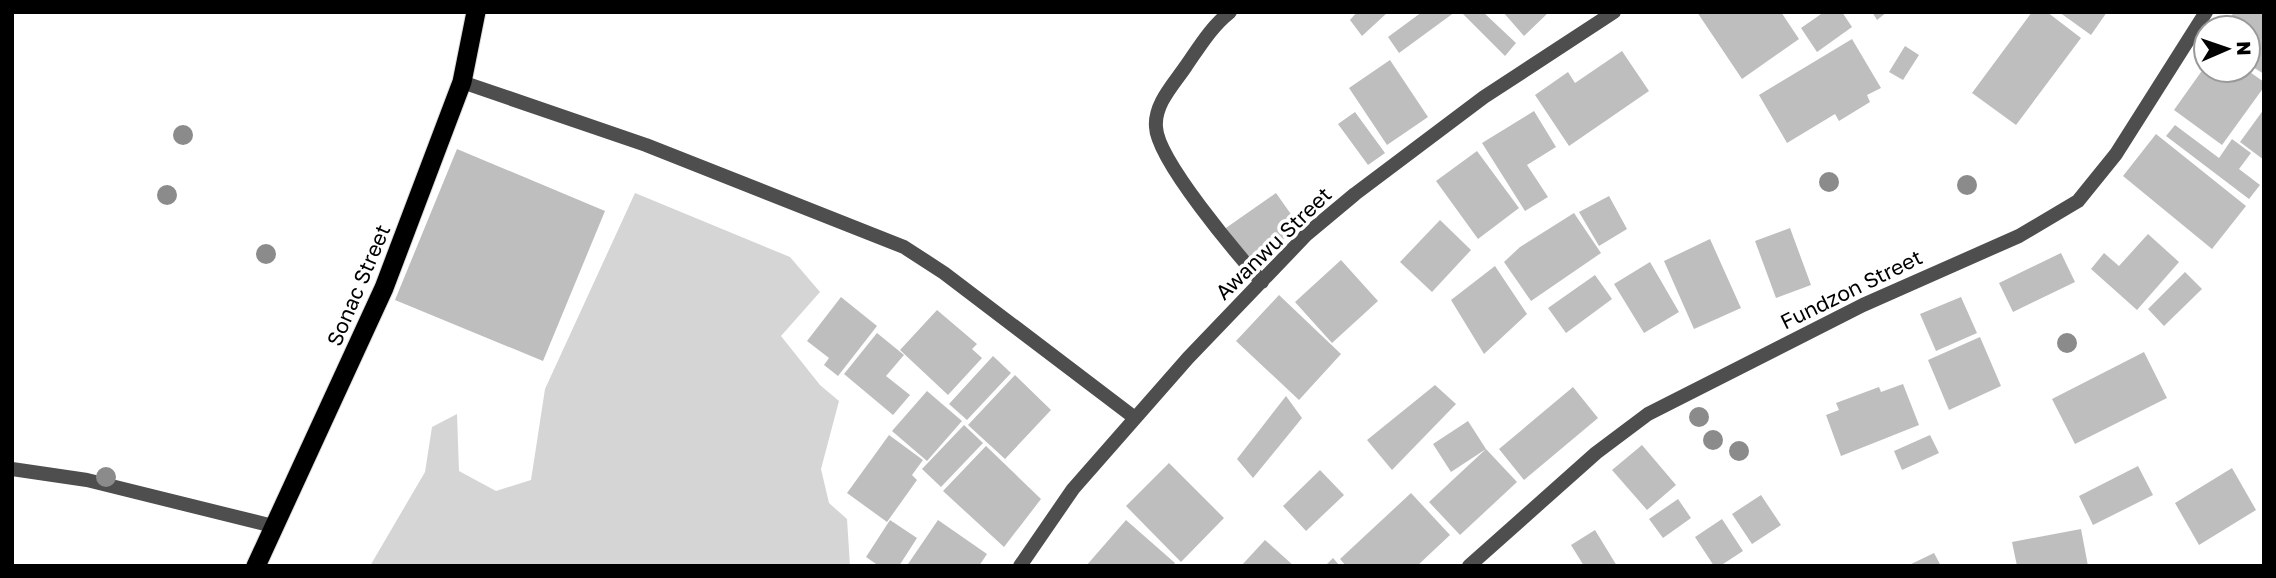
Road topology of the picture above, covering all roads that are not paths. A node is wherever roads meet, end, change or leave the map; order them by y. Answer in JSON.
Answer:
{"nodes":[{"id":1,"x":476,"y":12,"type":"edge"},
{"id":2,"x":1230,"y":12,"type":"edge"},
{"id":3,"x":1614,"y":12,"type":"edge"},
{"id":4,"x":2206,"y":12,"type":"edge"},
{"id":5,"x":462,"y":82,"type":"junction"},
{"id":6,"x":1262,"y":282,"type":"junction"},
{"id":7,"x":1135,"y":418,"type":"junction"},
{"id":8,"x":12,"y":469,"type":"edge"},
{"id":9,"x":273,"y":526,"type":"junction"},
{"id":10,"x":256,"y":566,"type":"edge"},
{"id":11,"x":1020,"y":566,"type":"edge"},
{"id":12,"x":1469,"y":566,"type":"edge"}],
"edges":[{"from":1,"to":5,"type":"highway","name":"Sonac Street"},
{"from":2,"to":6,"type":"street"},
{"from":3,"to":6,"type":"street","name":"Awanwu Street"},
{"from":4,"to":12,"type":"street","name":"Fundzon Street"},
{"from":5,"to":7,"type":"street"},
{"from":5,"to":9,"type":"highway","name":"Sonac Street"},
{"from":6,"to":7,"type":"street","name":"Awanwu Street"},
{"from":7,"to":11,"type":"street","name":"Awanwu Street"},
{"from":8,"to":9,"type":"street"},
{"from":9,"to":10,"type":"highway","name":"Sonac Street"}]}
